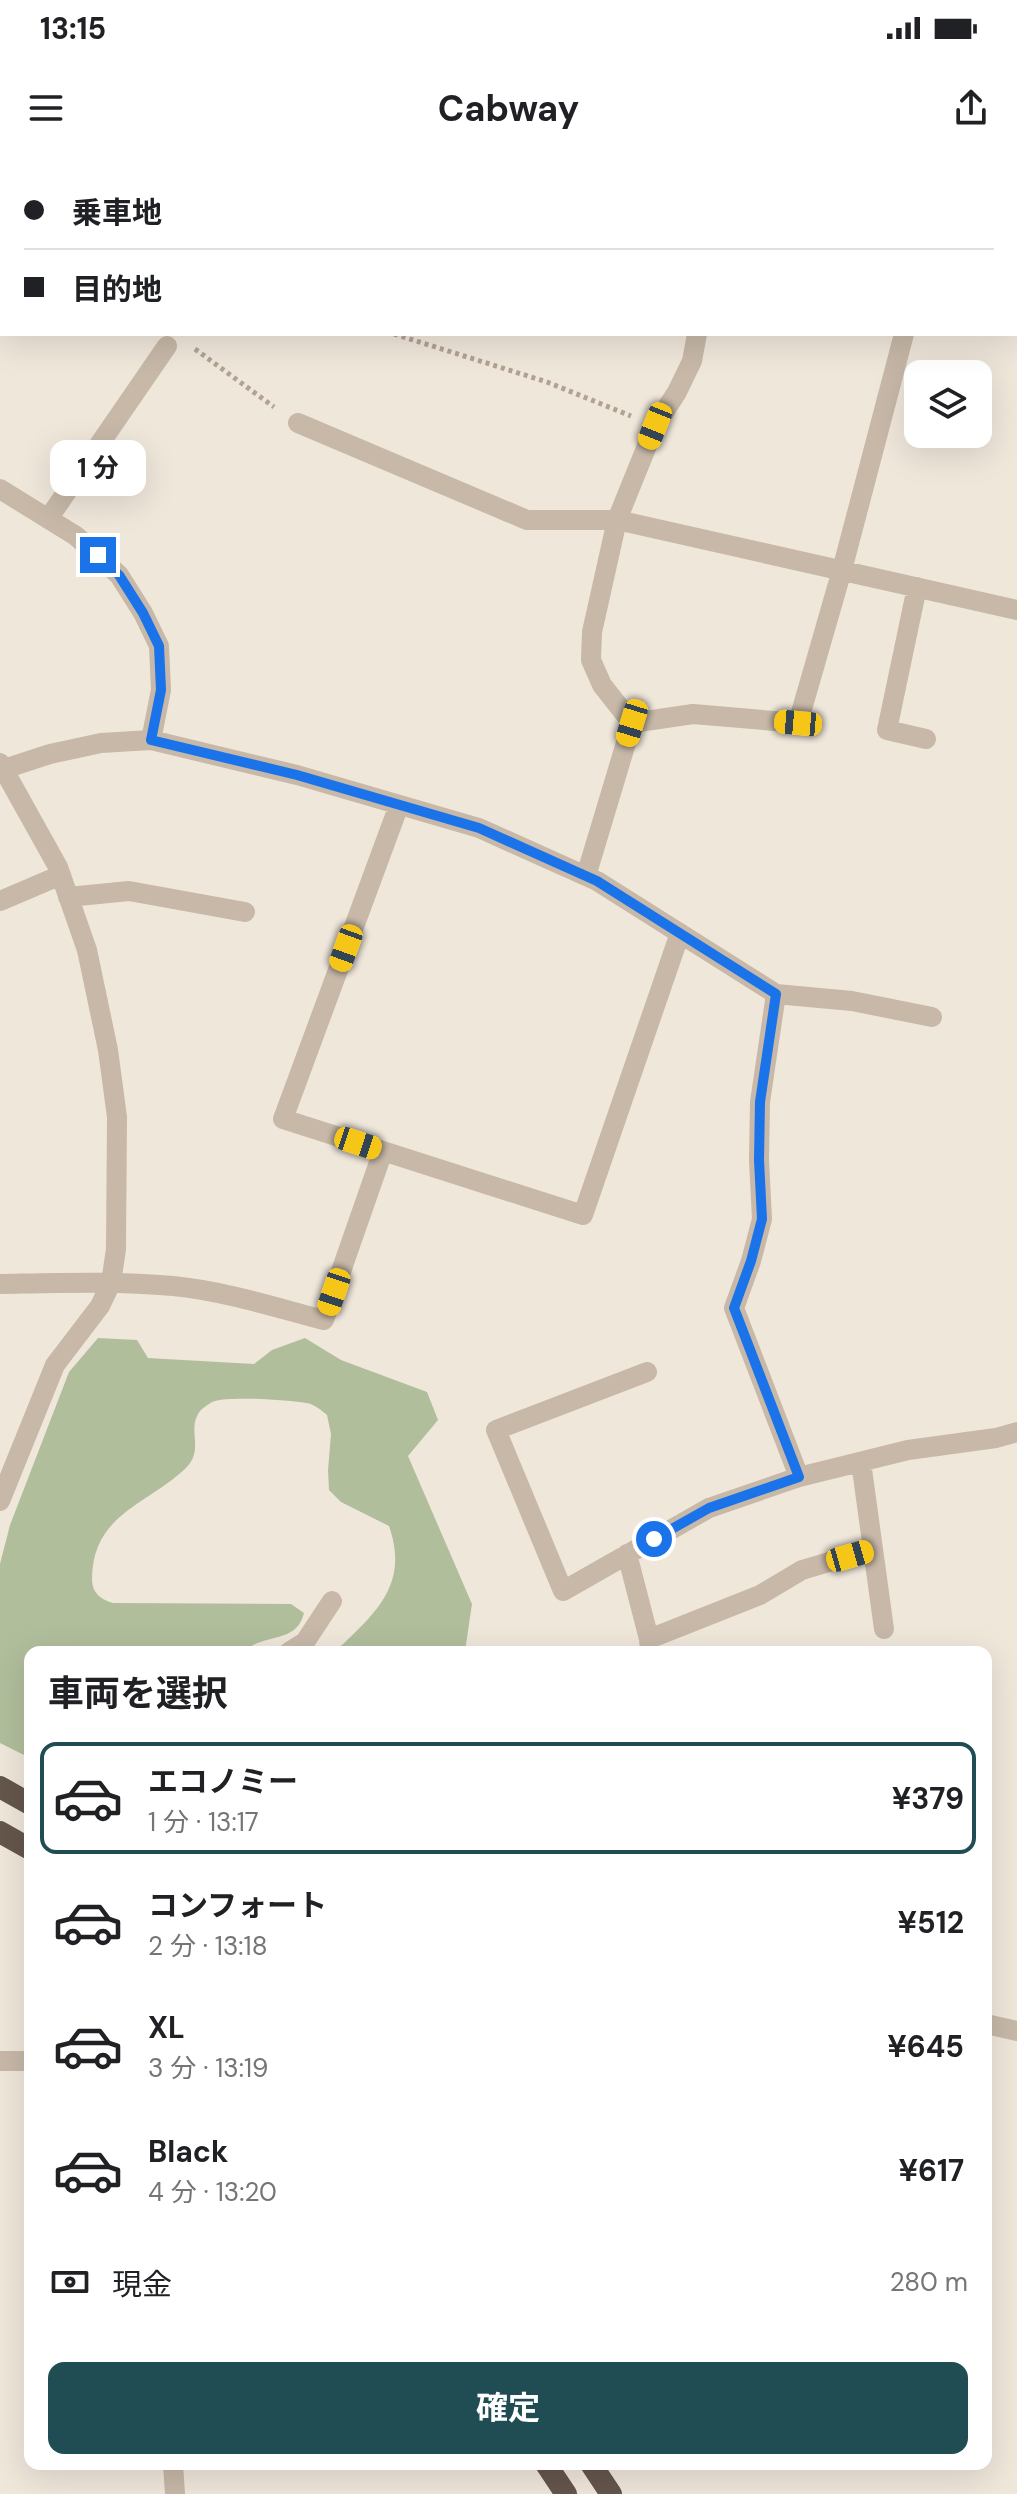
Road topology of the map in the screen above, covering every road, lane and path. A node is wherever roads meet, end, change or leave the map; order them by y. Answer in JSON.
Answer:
{"nodes":[{"id":1,"x":400,"y":336,"type":"edge"},
{"id":2,"x":697,"y":336,"type":"edge"},
{"id":3,"x":903,"y":336,"type":"edge"},
{"id":4,"x":188,"y":342,"type":"dead end"},
{"id":5,"x":167,"y":346,"type":"dead end"},
{"id":6,"x":298,"y":423,"type":"joint"},
{"id":7,"x":655,"y":426,"type":"junction"},
{"id":8,"x":0,"y":489,"type":"edge"},
{"id":9,"x":48,"y":519,"type":"junction"},
{"id":10,"x":617,"y":520,"type":"junction"},
{"id":11,"x":842,"y":570,"type":"junction"},
{"id":12,"x":917,"y":587,"type":"junction"},
{"id":13,"x":1017,"y":610,"type":"edge"},
{"id":14,"x":632,"y":723,"type":"junction"},
{"id":15,"x":926,"y":739,"type":"dead end"},
{"id":16,"x":151,"y":740,"type":"junction"},
{"id":17,"x":2,"y":766,"type":"edge"},
{"id":18,"x":399,"y":805,"type":"junction"},
{"id":19,"x":61,"y":875,"type":"junction"},
{"id":20,"x":586,"y":876,"type":"junction"},
{"id":21,"x":68,"y":897,"type":"junction"},
{"id":22,"x":0,"y":901,"type":"edge"},
{"id":23,"x":245,"y":912,"type":"dead end"},
{"id":24,"x":680,"y":933,"type":"junction"},
{"id":25,"x":776,"y":994,"type":"junction"},
{"id":26,"x":932,"y":1017,"type":"dead end"},
{"id":27,"x":383,"y":1151,"type":"junction"},
{"id":28,"x":111,"y":1283,"type":"junction"},
{"id":29,"x":0,"y":1284,"type":"edge"},
{"id":30,"x":647,"y":1372,"type":"dead end"},
{"id":31,"x":1017,"y":1432,"type":"edge"},
{"id":32,"x":861,"y":1462,"type":"junction"},
{"id":33,"x":799,"y":1477,"type":"junction"},
{"id":34,"x":0,"y":1501,"type":"edge"},
{"id":35,"x":873,"y":1549,"type":"junction"},
{"id":36,"x":627,"y":1554,"type":"junction"},
{"id":37,"x":332,"y":1601,"type":"dead end"},
{"id":38,"x":884,"y":1629,"type":"dead end"},
{"id":39,"x":299,"y":1646,"type":"edge"},
{"id":40,"x":649,"y":1646,"type":"edge"},
{"id":41,"x":0,"y":1787,"type":"edge"},
{"id":42,"x":24,"y":1801,"type":"edge"},
{"id":43,"x":0,"y":1832,"type":"edge"},
{"id":44,"x":24,"y":1846,"type":"edge"},
{"id":45,"x":992,"y":2025,"type":"edge"},
{"id":46,"x":1017,"y":2031,"type":"edge"},
{"id":47,"x":0,"y":2061,"type":"edge"},
{"id":48,"x":24,"y":2061,"type":"edge"},
{"id":49,"x":173,"y":2470,"type":"edge"},
{"id":50,"x":550,"y":2470,"type":"edge"},
{"id":51,"x":595,"y":2470,"type":"edge"},
{"id":52,"x":175,"y":2494,"type":"edge"},
{"id":53,"x":566,"y":2494,"type":"edge"},
{"id":54,"x":611,"y":2494,"type":"edge"}],
"edges":[{"from":1,"to":7,"type":"path"},
{"from":2,"to":7,"type":"street"},
{"from":3,"to":11,"type":"street"},
{"from":4,"to":6,"type":"path"},
{"from":5,"to":9,"type":"street"},
{"from":6,"to":10,"type":"street"},
{"from":7,"to":10,"type":"street"},
{"from":8,"to":9,"type":"street"},
{"from":9,"to":16,"type":"street"},
{"from":10,"to":11,"type":"street"},
{"from":10,"to":14,"type":"street"},
{"from":11,"to":12,"type":"street"},
{"from":11,"to":14,"type":"street"},
{"from":12,"to":13,"type":"street"},
{"from":12,"to":15,"type":"street"},
{"from":14,"to":20,"type":"street"},
{"from":16,"to":17,"type":"street"},
{"from":16,"to":18,"type":"street"},
{"from":17,"to":19,"type":"street"},
{"from":18,"to":20,"type":"street"},
{"from":18,"to":27,"type":"street"},
{"from":19,"to":21,"type":"street"},
{"from":19,"to":22,"type":"street"},
{"from":20,"to":24,"type":"street"},
{"from":21,"to":23,"type":"street"},
{"from":21,"to":28,"type":"street"},
{"from":24,"to":25,"type":"street"},
{"from":24,"to":27,"type":"street"},
{"from":25,"to":26,"type":"street"},
{"from":25,"to":33,"type":"street"},
{"from":27,"to":28,"type":"street"},
{"from":28,"to":29,"type":"street"},
{"from":28,"to":34,"type":"street"},
{"from":30,"to":36,"type":"street"},
{"from":31,"to":32,"type":"street"},
{"from":32,"to":33,"type":"street"},
{"from":32,"to":35,"type":"street"},
{"from":33,"to":36,"type":"street"},
{"from":35,"to":38,"type":"street"},
{"from":35,"to":40,"type":"street"},
{"from":36,"to":40,"type":"street"},
{"from":37,"to":39,"type":"street"},
{"from":41,"to":42,"type":"highway"},
{"from":43,"to":44,"type":"highway"},
{"from":45,"to":46,"type":"street"},
{"from":47,"to":48,"type":"street"},
{"from":49,"to":52,"type":"street"},
{"from":50,"to":53,"type":"highway"},
{"from":51,"to":54,"type":"highway"}]}
